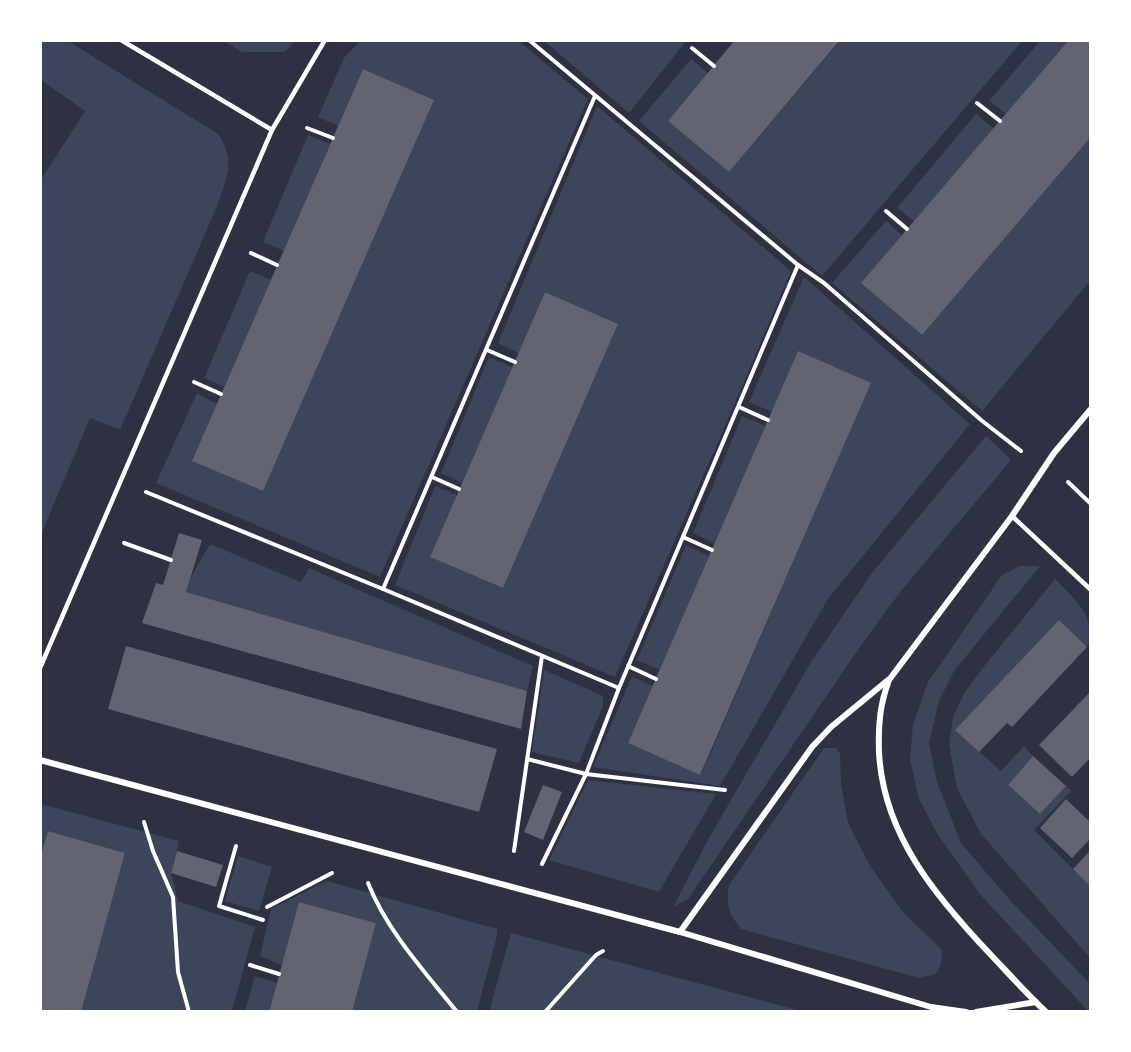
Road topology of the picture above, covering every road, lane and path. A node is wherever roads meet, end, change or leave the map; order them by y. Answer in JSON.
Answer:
{"nodes":[{"id":1,"x":121,"y":40,"type":"edge"},
{"id":2,"x":325,"y":40,"type":"edge"},
{"id":3,"x":529,"y":40,"type":"edge"},
{"id":4,"x":692,"y":48,"type":"dead end"},
{"id":5,"x":714,"y":66,"type":"dead end"},
{"id":6,"x":595,"y":96,"type":"junction"},
{"id":7,"x":977,"y":104,"type":"dead end"},
{"id":8,"x":1000,"y":121,"type":"dead end"},
{"id":9,"x":308,"y":128,"type":"dead end"},
{"id":10,"x":272,"y":130,"type":"junction"},
{"id":11,"x":333,"y":138,"type":"dead end"},
{"id":12,"x":886,"y":211,"type":"dead end"},
{"id":13,"x":908,"y":229,"type":"dead end"},
{"id":14,"x":251,"y":253,"type":"dead end"},
{"id":15,"x":278,"y":265,"type":"dead end"},
{"id":16,"x":798,"y":265,"type":"junction"},
{"id":17,"x":487,"y":350,"type":"junction"},
{"id":18,"x":515,"y":362,"type":"dead end"},
{"id":19,"x":193,"y":382,"type":"dead end"},
{"id":20,"x":221,"y":394,"type":"dead end"},
{"id":21,"x":739,"y":407,"type":"junction"},
{"id":22,"x":1090,"y":410,"type":"edge"},
{"id":23,"x":768,"y":420,"type":"dead end"},
{"id":24,"x":1046,"y":466,"type":"junction"},
{"id":25,"x":432,"y":477,"type":"junction"},
{"id":26,"x":459,"y":489,"type":"dead end"},
{"id":27,"x":144,"y":491,"type":"dead end"},
{"id":28,"x":1011,"y":516,"type":"junction"},
{"id":29,"x":683,"y":537,"type":"junction"},
{"id":30,"x":124,"y":542,"type":"dead end"},
{"id":31,"x":712,"y":549,"type":"dead end"},
{"id":32,"x":171,"y":560,"type":"dead end"},
{"id":33,"x":383,"y":589,"type":"junction"},
{"id":34,"x":1090,"y":589,"type":"edge"},
{"id":35,"x":542,"y":656,"type":"junction"},
{"id":36,"x":628,"y":666,"type":"junction"},
{"id":37,"x":40,"y":668,"type":"edge"},
{"id":38,"x":656,"y":679,"type":"dead end"},
{"id":39,"x":889,"y":680,"type":"junction"},
{"id":40,"x":619,"y":688,"type":"junction"},
{"id":41,"x":527,"y":759,"type":"junction"},
{"id":42,"x":40,"y":760,"type":"edge"},
{"id":43,"x":586,"y":774,"type":"junction"},
{"id":44,"x":725,"y":790,"type":"dead end"},
{"id":45,"x":144,"y":822,"type":"dead end"},
{"id":46,"x":236,"y":846,"type":"dead end"},
{"id":47,"x":514,"y":851,"type":"dead end"},
{"id":48,"x":541,"y":868,"type":"dead end"},
{"id":49,"x":332,"y":873,"type":"dead end"},
{"id":50,"x":368,"y":884,"type":"dead end"},
{"id":51,"x":267,"y":907,"type":"dead end"},
{"id":52,"x":263,"y":920,"type":"dead end"},
{"id":53,"x":680,"y":932,"type":"junction"},
{"id":54,"x":603,"y":951,"type":"dead end"},
{"id":55,"x":250,"y":965,"type":"dead end"},
{"id":56,"x":279,"y":974,"type":"dead end"},
{"id":57,"x":1036,"y":1002,"type":"junction"},
{"id":58,"x":189,"y":1011,"type":"edge"},
{"id":59,"x":457,"y":1011,"type":"edge"},
{"id":60,"x":545,"y":1011,"type":"edge"},
{"id":61,"x":966,"y":1011,"type":"edge"},
{"id":62,"x":976,"y":1011,"type":"edge"},
{"id":63,"x":1046,"y":1011,"type":"edge"}],
"edges":[{"from":1,"to":10,"type":"lane"},
{"from":2,"to":10,"type":"lane"},
{"from":3,"to":6,"type":"path"},
{"from":4,"to":5,"type":"path"},
{"from":6,"to":16,"type":"path"},
{"from":6,"to":17,"type":"path"},
{"from":7,"to":8,"type":"path"},
{"from":9,"to":11,"type":"path"},
{"from":10,"to":37,"type":"lane"},
{"from":12,"to":13,"type":"path"},
{"from":14,"to":15,"type":"path"},
{"from":16,"to":21,"type":"path"},
{"from":16,"to":24,"type":"path"},
{"from":17,"to":18,"type":"path"},
{"from":17,"to":25,"type":"path"},
{"from":19,"to":20,"type":"path"},
{"from":21,"to":23,"type":"path"},
{"from":21,"to":29,"type":"path"},
{"from":22,"to":24,"type":"street"},
{"from":24,"to":28,"type":"street"},
{"from":25,"to":26,"type":"path"},
{"from":25,"to":33,"type":"path"},
{"from":27,"to":33,"type":"path"},
{"from":28,"to":34,"type":"lane"},
{"from":28,"to":39,"type":"street"},
{"from":29,"to":31,"type":"path"},
{"from":29,"to":36,"type":"path"},
{"from":30,"to":32,"type":"path"},
{"from":33,"to":35,"type":"path"},
{"from":35,"to":40,"type":"path"},
{"from":35,"to":41,"type":"path"},
{"from":36,"to":38,"type":"path"},
{"from":36,"to":40,"type":"path"},
{"from":39,"to":53,"type":"street"},
{"from":39,"to":57,"type":"street"},
{"from":40,"to":43,"type":"path"},
{"from":41,"to":43,"type":"path"},
{"from":41,"to":47,"type":"path"},
{"from":42,"to":53,"type":"street"},
{"from":43,"to":44,"type":"path"},
{"from":43,"to":48,"type":"path"},
{"from":45,"to":58,"type":"path"},
{"from":46,"to":52,"type":"path"},
{"from":49,"to":51,"type":"path"},
{"from":50,"to":59,"type":"path"},
{"from":53,"to":61,"type":"street"},
{"from":54,"to":60,"type":"path"},
{"from":55,"to":56,"type":"path"},
{"from":57,"to":62,"type":"street"},
{"from":57,"to":63,"type":"street"}]}
